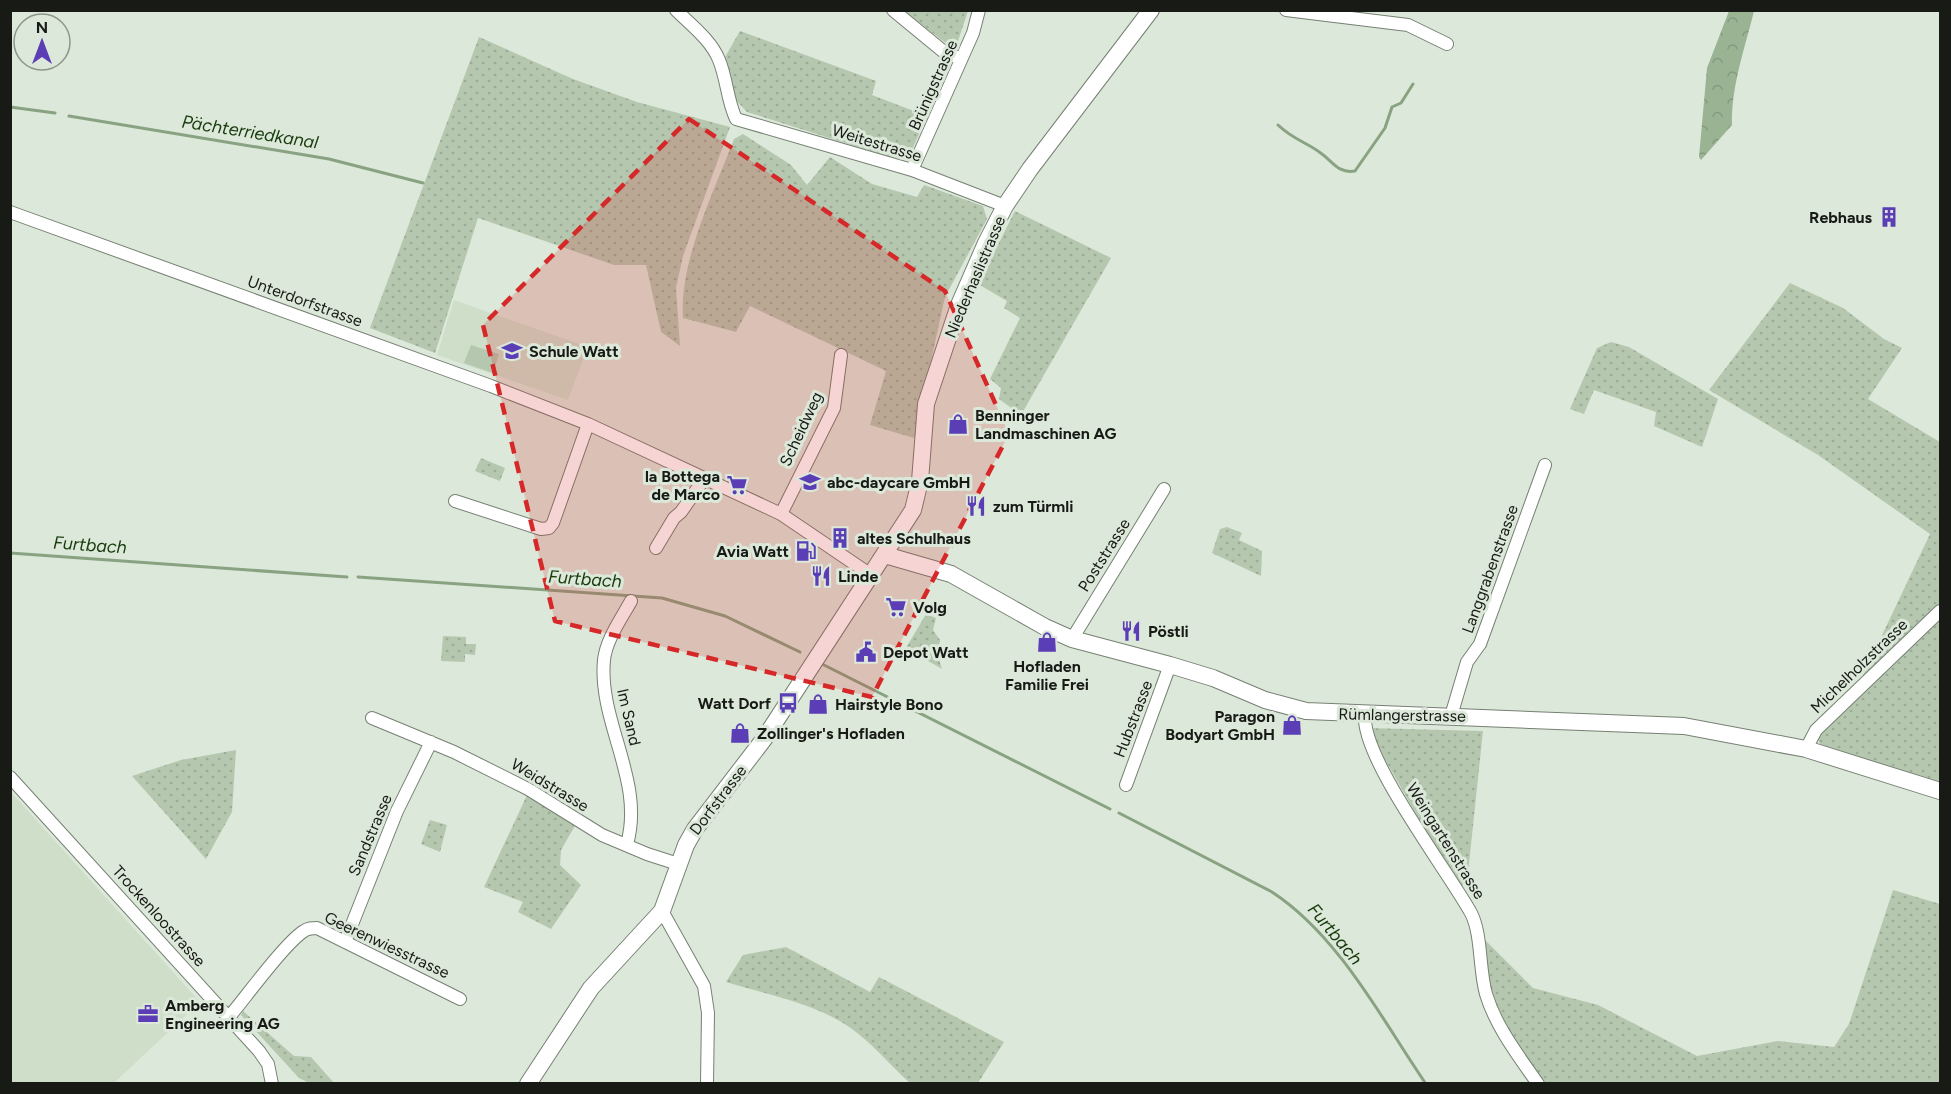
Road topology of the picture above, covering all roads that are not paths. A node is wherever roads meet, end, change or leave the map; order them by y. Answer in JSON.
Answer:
{"nodes":[{"id":1,"x":676,"y":10,"type":"edge"},
{"id":2,"x":893,"y":10,"type":"edge"},
{"id":3,"x":979,"y":10,"type":"edge"},
{"id":4,"x":1151,"y":10,"type":"edge"},
{"id":5,"x":1286,"y":10,"type":"edge"},
{"id":6,"x":1447,"y":44,"type":"dead end"},
{"id":7,"x":962,"y":59,"type":"junction"},
{"id":8,"x":912,"y":170,"type":"junction"},
{"id":9,"x":1005,"y":206,"type":"junction"},
{"id":10,"x":10,"y":212,"type":"edge"},
{"id":11,"x":841,"y":356,"type":"dead end"},
{"id":12,"x":588,"y":424,"type":"junction"},
{"id":13,"x":1545,"y":465,"type":"dead end"},
{"id":14,"x":704,"y":479,"type":"junction"},
{"id":15,"x":1164,"y":489,"type":"dead end"},
{"id":16,"x":455,"y":501,"type":"dead end"},
{"id":17,"x":781,"y":514,"type":"junction"},
{"id":18,"x":656,"y":548,"type":"dead end"},
{"id":19,"x":885,"y":555,"type":"junction"},
{"id":20,"x":871,"y":575,"type":"junction"},
{"id":21,"x":631,"y":601,"type":"dead end"},
{"id":22,"x":1941,"y":611,"type":"edge"},
{"id":23,"x":1072,"y":639,"type":"junction"},
{"id":24,"x":1170,"y":664,"type":"junction"},
{"id":25,"x":1365,"y":715,"type":"junction"},
{"id":26,"x":1452,"y":716,"type":"junction"},
{"id":27,"x":372,"y":718,"type":"dead end"},
{"id":28,"x":430,"y":742,"type":"junction"},
{"id":29,"x":1806,"y":749,"type":"junction"},
{"id":30,"x":10,"y":777,"type":"edge"},
{"id":31,"x":1126,"y":785,"type":"dead end"},
{"id":32,"x":1941,"y":791,"type":"edge"},
{"id":33,"x":627,"y":844,"type":"junction"},
{"id":34,"x":678,"y":864,"type":"junction"},
{"id":35,"x":662,"y":911,"type":"junction"},
{"id":36,"x":345,"y":942,"type":"junction"},
{"id":37,"x":460,"y":999,"type":"dead end"},
{"id":38,"x":229,"y":1017,"type":"junction"},
{"id":39,"x":272,"y":1083,"type":"edge"},
{"id":40,"x":528,"y":1083,"type":"edge"},
{"id":41,"x":707,"y":1083,"type":"edge"},
{"id":42,"x":1538,"y":1083,"type":"edge"}],
"edges":[{"from":1,"to":8,"type":"street","name":"Weitestrasse"},
{"from":2,"to":7,"type":"street"},
{"from":3,"to":7,"type":"street","name":"Brünigstrasse"},
{"from":4,"to":9,"type":"street","name":"Niederhaslistrasse"},
{"from":5,"to":6,"type":"street"},
{"from":7,"to":8,"type":"street","name":"Brünigstrasse"},
{"from":8,"to":9,"type":"street","name":"Weitestrasse"},
{"from":9,"to":19,"type":"street","name":"Niederhaslistrasse"},
{"from":10,"to":12,"type":"street","name":"Unterdorfstrasse"},
{"from":11,"to":17,"type":"street","name":"Scheidweg"},
{"from":12,"to":14,"type":"street","name":"Unterdorfstrasse"},
{"from":12,"to":16,"type":"street"},
{"from":13,"to":26,"type":"street","name":"Langgrabenstrasse"},
{"from":14,"to":17,"type":"street","name":"Unterdorfstrasse"},
{"from":14,"to":18,"type":"street"},
{"from":15,"to":23,"type":"street","name":"Poststrasse"},
{"from":17,"to":20,"type":"street","name":"Unterdorfstrasse"},
{"from":19,"to":20,"type":"street","name":"Niederhaslistrasse"},
{"from":19,"to":23,"type":"street","name":"Rümlangerstrasse"},
{"from":20,"to":34,"type":"street","name":"Dorfstrasse"},
{"from":21,"to":33,"type":"street","name":"Im Sand"},
{"from":22,"to":29,"type":"street","name":"Michelholzstrasse"},
{"from":23,"to":24,"type":"street","name":"Rümlangerstrasse"},
{"from":24,"to":25,"type":"street","name":"Rümlangerstrasse"},
{"from":24,"to":31,"type":"street","name":"Hubstrasse"},
{"from":25,"to":26,"type":"street","name":"Rümlangerstrasse"},
{"from":25,"to":42,"type":"street","name":"Weingartenstrasse"},
{"from":26,"to":29,"type":"street","name":"Rümlangerstrasse"},
{"from":27,"to":28,"type":"street","name":"Weidstrasse"},
{"from":28,"to":33,"type":"street","name":"Weidstrasse"},
{"from":28,"to":36,"type":"street","name":"Sandstrasse"},
{"from":29,"to":32,"type":"street","name":"Rümlangerstrasse"},
{"from":30,"to":38,"type":"street","name":"Trockenloostrasse"},
{"from":33,"to":34,"type":"street","name":"Weidstrasse"},
{"from":34,"to":35,"type":"street","name":"Dorfstrasse"},
{"from":35,"to":40,"type":"street","name":"Dorfstrasse"},
{"from":35,"to":41,"type":"street"},
{"from":36,"to":37,"type":"street","name":"Geerenwiesstrasse"},
{"from":36,"to":38,"type":"street","name":"Geerenwiesstrasse"},
{"from":38,"to":39,"type":"street","name":"Trockenloostrasse"}]}
